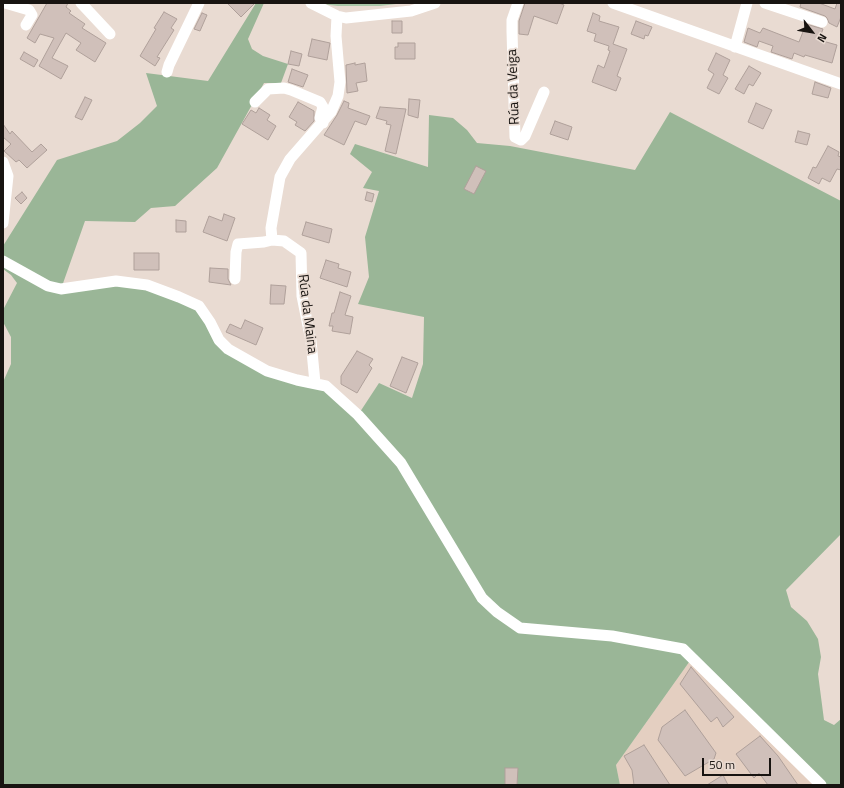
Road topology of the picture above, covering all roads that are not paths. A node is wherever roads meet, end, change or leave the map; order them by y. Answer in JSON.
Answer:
{"nodes":[{"id":1,"x":5,"y":3,"type":"edge"},
{"id":2,"x":81,"y":3,"type":"edge"},
{"id":3,"x":199,"y":3,"type":"edge"},
{"id":4,"x":311,"y":3,"type":"edge"},
{"id":5,"x":435,"y":3,"type":"edge"},
{"id":6,"x":518,"y":3,"type":"edge"},
{"id":7,"x":613,"y":3,"type":"edge"},
{"id":8,"x":747,"y":3,"type":"edge"},
{"id":9,"x":765,"y":3,"type":"edge"},
{"id":10,"x":337,"y":16,"type":"junction"},
{"id":11,"x":822,"y":22,"type":"dead end"},
{"id":12,"x":26,"y":25,"type":"dead end"},
{"id":13,"x":110,"y":34,"type":"dead end"},
{"id":14,"x":736,"y":47,"type":"junction"},
{"id":15,"x":167,"y":72,"type":"dead end"},
{"id":16,"x":841,"y":84,"type":"edge"},
{"id":17,"x":544,"y":92,"type":"dead end"},
{"id":18,"x":255,"y":102,"type":"dead end"},
{"id":19,"x":323,"y":123,"type":"junction"},
{"id":20,"x":3,"y":162,"type":"edge"},
{"id":21,"x":3,"y":223,"type":"edge"},
{"id":22,"x":272,"y":240,"type":"junction"},
{"id":23,"x":3,"y":261,"type":"edge"},
{"id":24,"x":235,"y":278,"type":"dead end"},
{"id":25,"x":315,"y":383,"type":"junction"},
{"id":26,"x":821,"y":785,"type":"edge"}],
"edges":[{"from":1,"to":12,"type":"street"},
{"from":2,"to":13,"type":"street"},
{"from":3,"to":15,"type":"street"},
{"from":4,"to":10,"type":"street"},
{"from":5,"to":10,"type":"street"},
{"from":6,"to":17,"type":"street","name":"Rúa da Veiga"},
{"from":7,"to":14,"type":"street"},
{"from":8,"to":14,"type":"street"},
{"from":9,"to":11,"type":"street"},
{"from":10,"to":19,"type":"street"},
{"from":14,"to":16,"type":"street"},
{"from":18,"to":19,"type":"street"},
{"from":19,"to":22,"type":"street"},
{"from":20,"to":21,"type":"street"},
{"from":22,"to":24,"type":"street","name":"Rúa da Maina"},
{"from":22,"to":25,"type":"street","name":"Rúa da Maina"},
{"from":23,"to":25,"type":"street"},
{"from":25,"to":26,"type":"street"}]}
